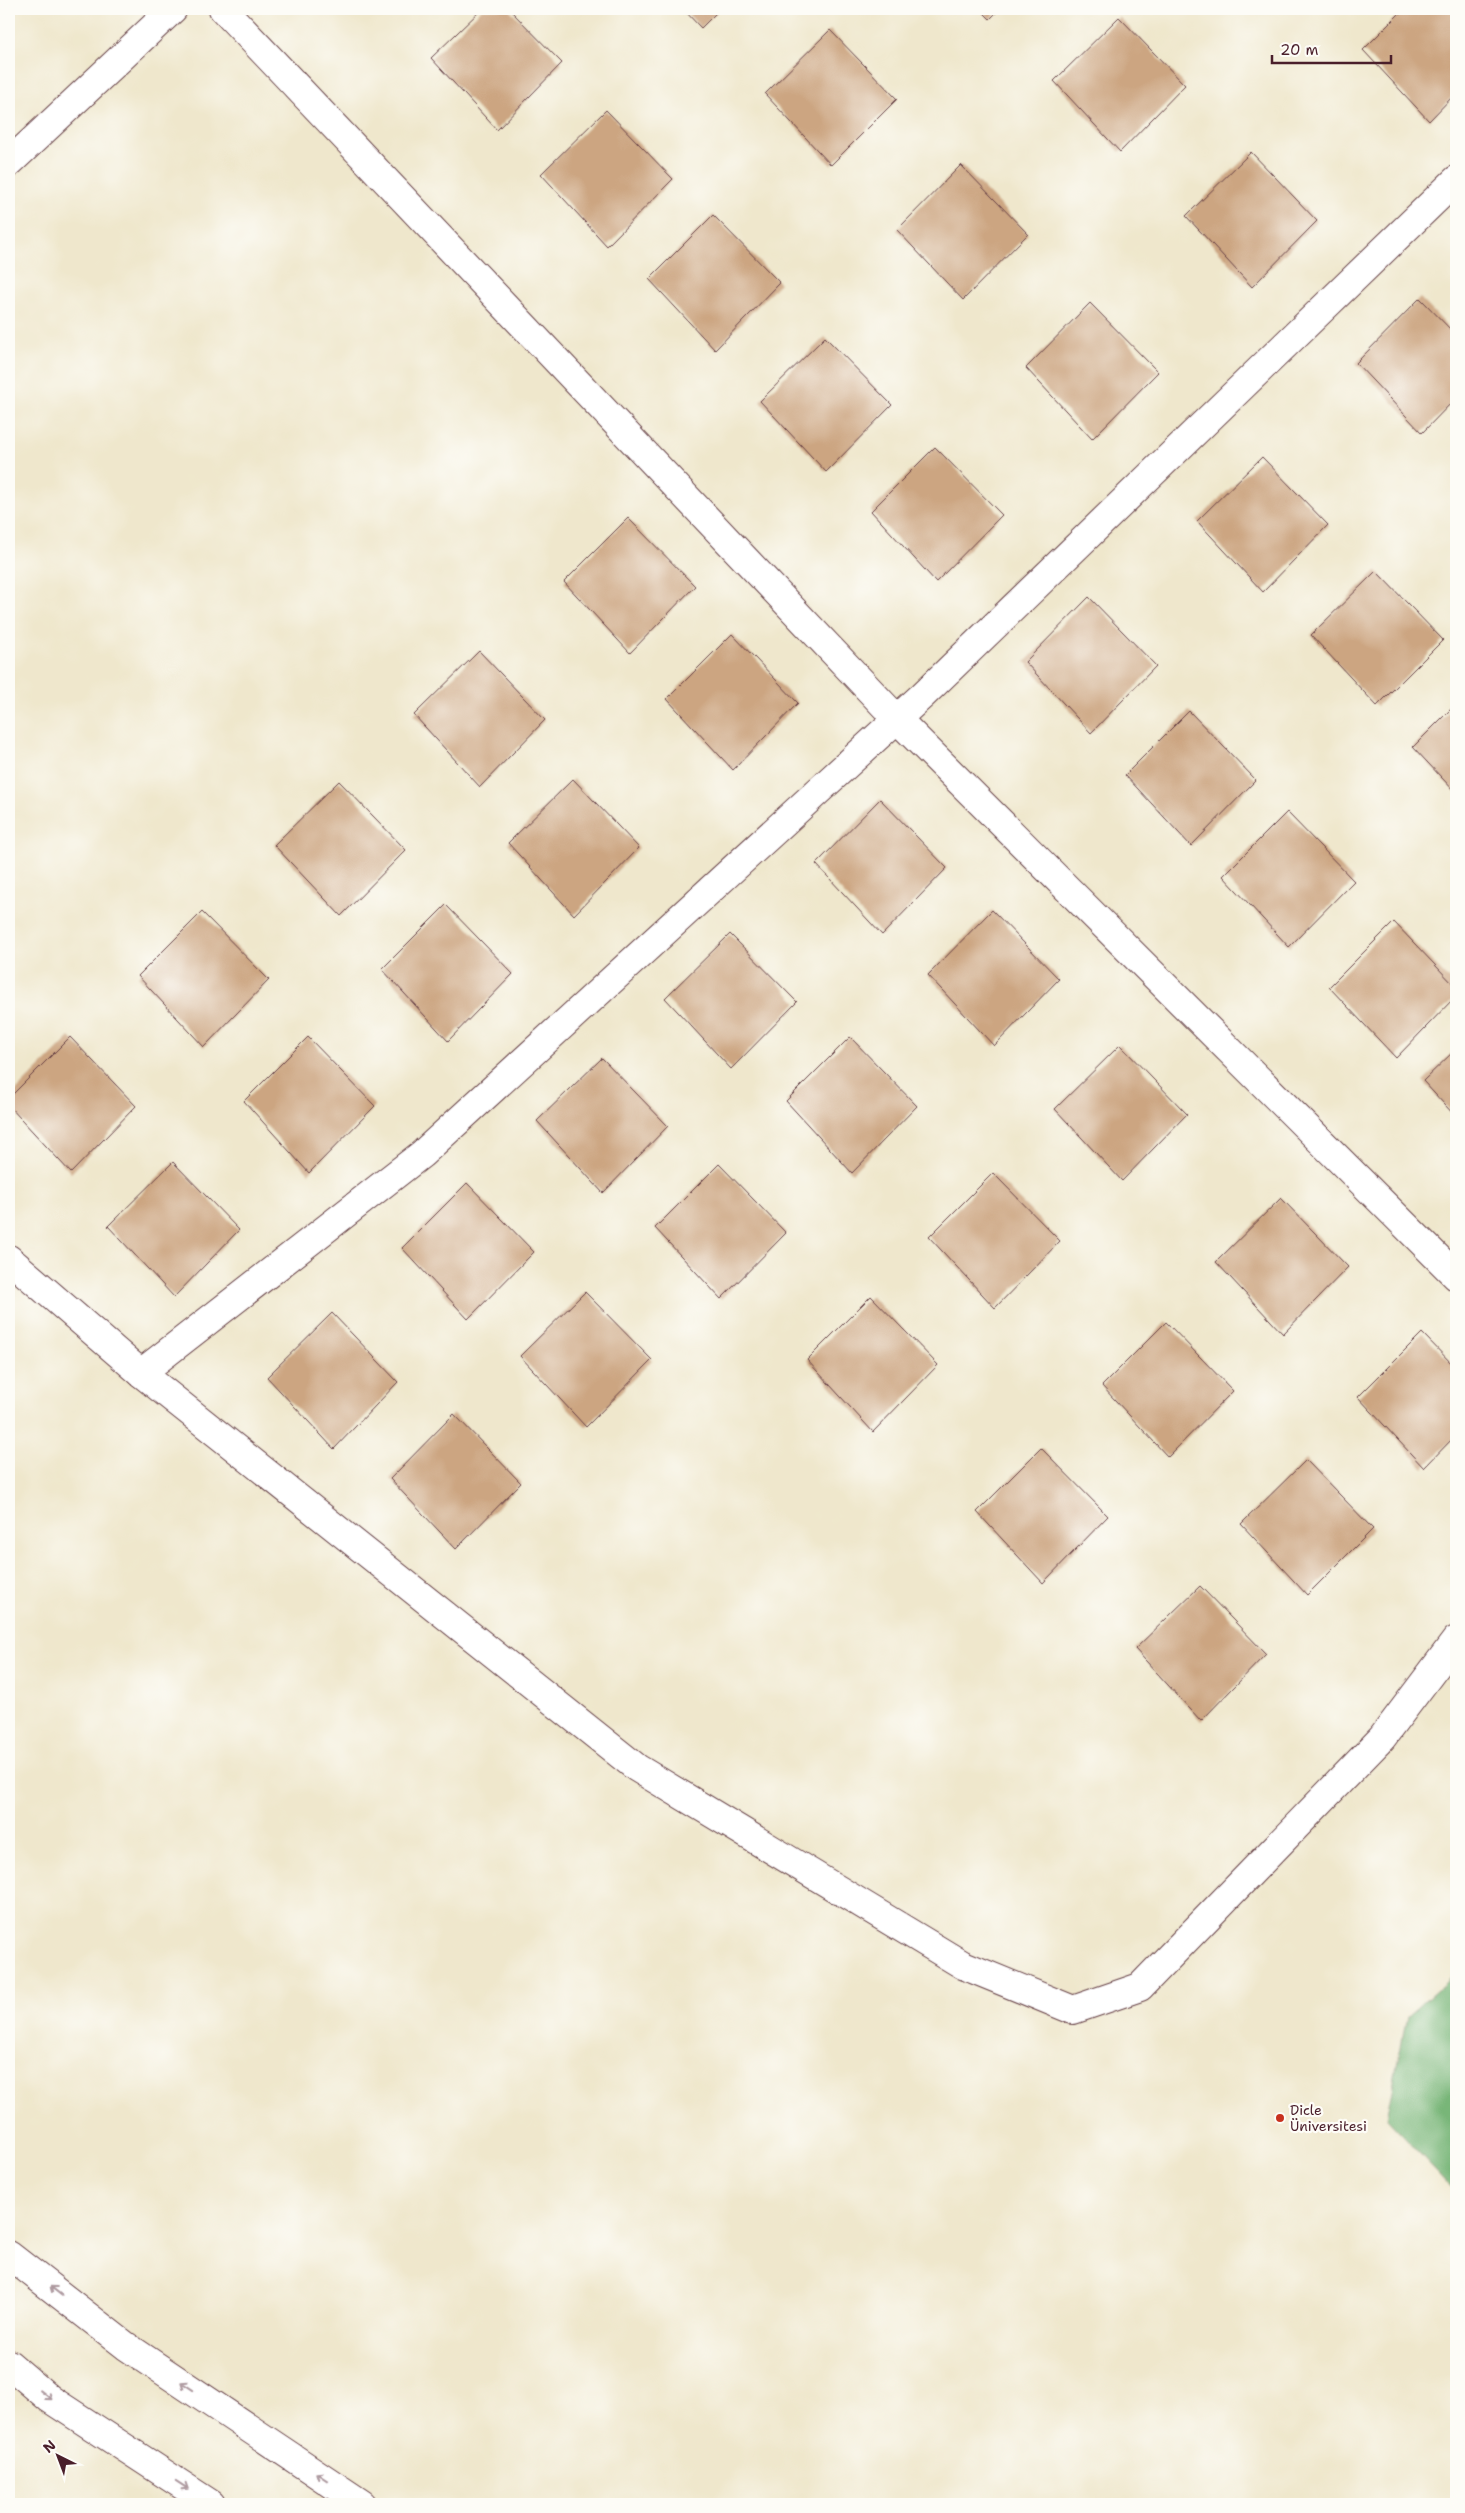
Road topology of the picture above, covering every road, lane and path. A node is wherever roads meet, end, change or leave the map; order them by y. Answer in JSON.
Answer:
{"nodes":[{"id":1,"x":173,"y":9,"type":"edge"},
{"id":2,"x":223,"y":9,"type":"edge"},
{"id":3,"x":9,"y":163,"type":"edge"},
{"id":4,"x":1456,"y":180,"type":"edge"},
{"id":5,"x":897,"y":719,"type":"junction"},
{"id":6,"x":9,"y":1259,"type":"edge"},
{"id":7,"x":1456,"y":1276,"type":"edge"},
{"id":8,"x":141,"y":1373,"type":"junction"},
{"id":9,"x":1456,"y":1640,"type":"edge"},
{"id":10,"x":9,"y":2255,"type":"edge"},
{"id":11,"x":9,"y":2364,"type":"edge"},
{"id":12,"x":211,"y":2504,"type":"edge"},
{"id":13,"x":362,"y":2504,"type":"edge"}],
"edges":[{"from":1,"to":3,"type":"street"},
{"from":2,"to":5,"type":"street"},
{"from":4,"to":5,"type":"street"},
{"from":5,"to":7,"type":"street"},
{"from":5,"to":8,"type":"street"},
{"from":6,"to":8,"type":"street"},
{"from":8,"to":9,"type":"street"},
{"from":13,"to":10,"type":"street","one_way":true},
{"from":11,"to":12,"type":"street","one_way":true}]}
